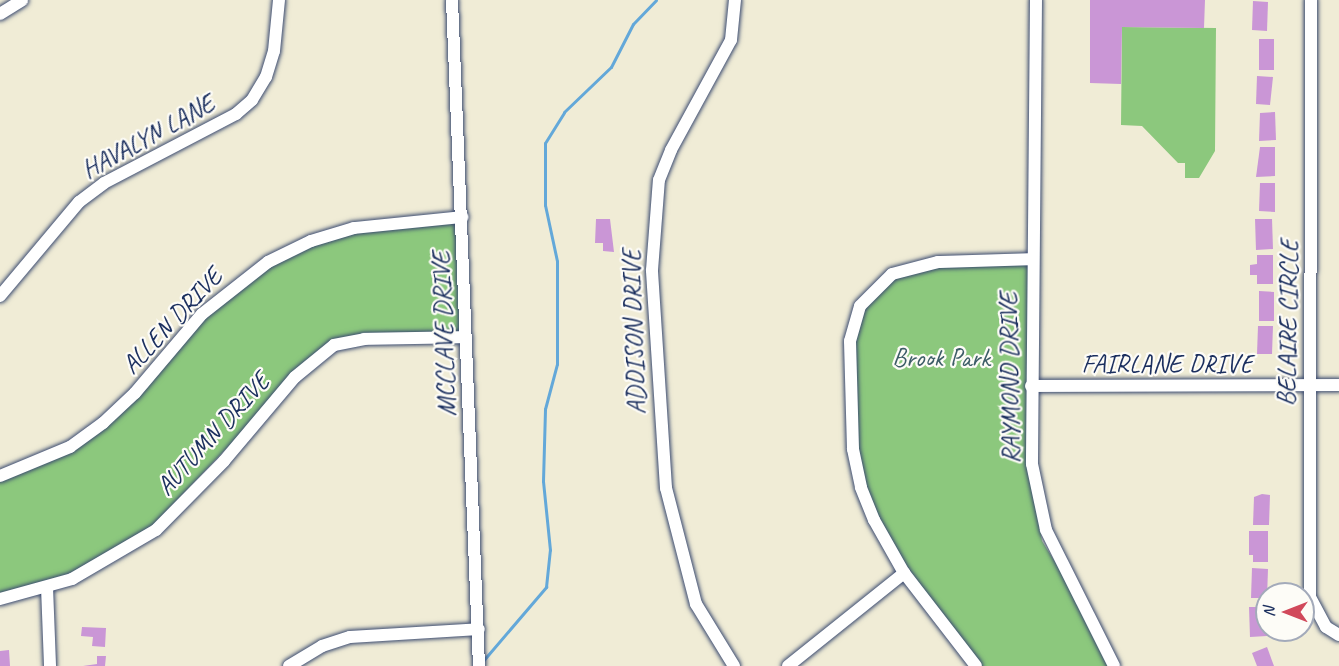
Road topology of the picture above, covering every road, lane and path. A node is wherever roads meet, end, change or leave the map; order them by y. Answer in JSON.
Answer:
{"nodes":[{"id":1,"x":22,"y":0,"type":"edge"},
{"id":2,"x":279,"y":0,"type":"edge"},
{"id":3,"x":452,"y":0,"type":"edge"},
{"id":4,"x":735,"y":0,"type":"edge"},
{"id":5,"x":1036,"y":0,"type":"edge"},
{"id":6,"x":1311,"y":0,"type":"edge"},
{"id":7,"x":0,"y":14,"type":"edge"},
{"id":8,"x":462,"y":217,"type":"junction"},
{"id":9,"x":1031,"y":259,"type":"junction"},
{"id":10,"x":0,"y":296,"type":"edge"},
{"id":11,"x":466,"y":337,"type":"junction"},
{"id":12,"x":1339,"y":385,"type":"edge"},
{"id":13,"x":1030,"y":386,"type":"junction"},
{"id":14,"x":1309,"y":386,"type":"junction"},
{"id":15,"x":0,"y":476,"type":"edge"},
{"id":16,"x":904,"y":573,"type":"junction"},
{"id":17,"x":48,"y":587,"type":"junction"},
{"id":18,"x":0,"y":599,"type":"edge"},
{"id":19,"x":479,"y":629,"type":"junction"},
{"id":20,"x":1339,"y":635,"type":"edge"},
{"id":21,"x":479,"y":662,"type":"edge"},
{"id":22,"x":50,"y":666,"type":"edge"},
{"id":23,"x":290,"y":666,"type":"edge"},
{"id":24,"x":734,"y":666,"type":"edge"},
{"id":25,"x":788,"y":666,"type":"edge"},
{"id":26,"x":976,"y":666,"type":"edge"},
{"id":27,"x":1114,"y":666,"type":"edge"}],
"edges":[{"from":1,"to":7,"type":"street"},
{"from":2,"to":10,"type":"street","name":"HAVALYN LANE"},
{"from":3,"to":8,"type":"street","name":"MCCLAVE DRIVE"},
{"from":4,"to":24,"type":"street","name":"ADDISON DRIVE"},
{"from":5,"to":9,"type":"street","name":"RAYMOND DRIVE"},
{"from":6,"to":14,"type":"street","name":"BELAIRE CIRCLE"},
{"from":8,"to":11,"type":"street","name":"MCCLAVE DRIVE"},
{"from":8,"to":15,"type":"street","name":"ALLEN DRIVE"},
{"from":9,"to":13,"type":"street","name":"RAYMOND DRIVE"},
{"from":9,"to":16,"type":"street"},
{"from":11,"to":17,"type":"street","name":"AUTUMN DRIVE"},
{"from":11,"to":19,"type":"street","name":"MCCLAVE DRIVE"},
{"from":12,"to":14,"type":"street","name":"FAIRLANE DRIVE"},
{"from":13,"to":14,"type":"street","name":"FAIRLANE DRIVE"},
{"from":13,"to":27,"type":"street","name":"RAYMOND DRIVE"},
{"from":14,"to":20,"type":"street","name":"BELAIRE CIRCLE"},
{"from":16,"to":25,"type":"street"},
{"from":16,"to":26,"type":"street"},
{"from":17,"to":18,"type":"street","name":"AUTUMN DRIVE"},
{"from":17,"to":22,"type":"street"},
{"from":19,"to":21,"type":"street","name":"MCCLAVE DRIVE"},
{"from":19,"to":23,"type":"street"}]}
